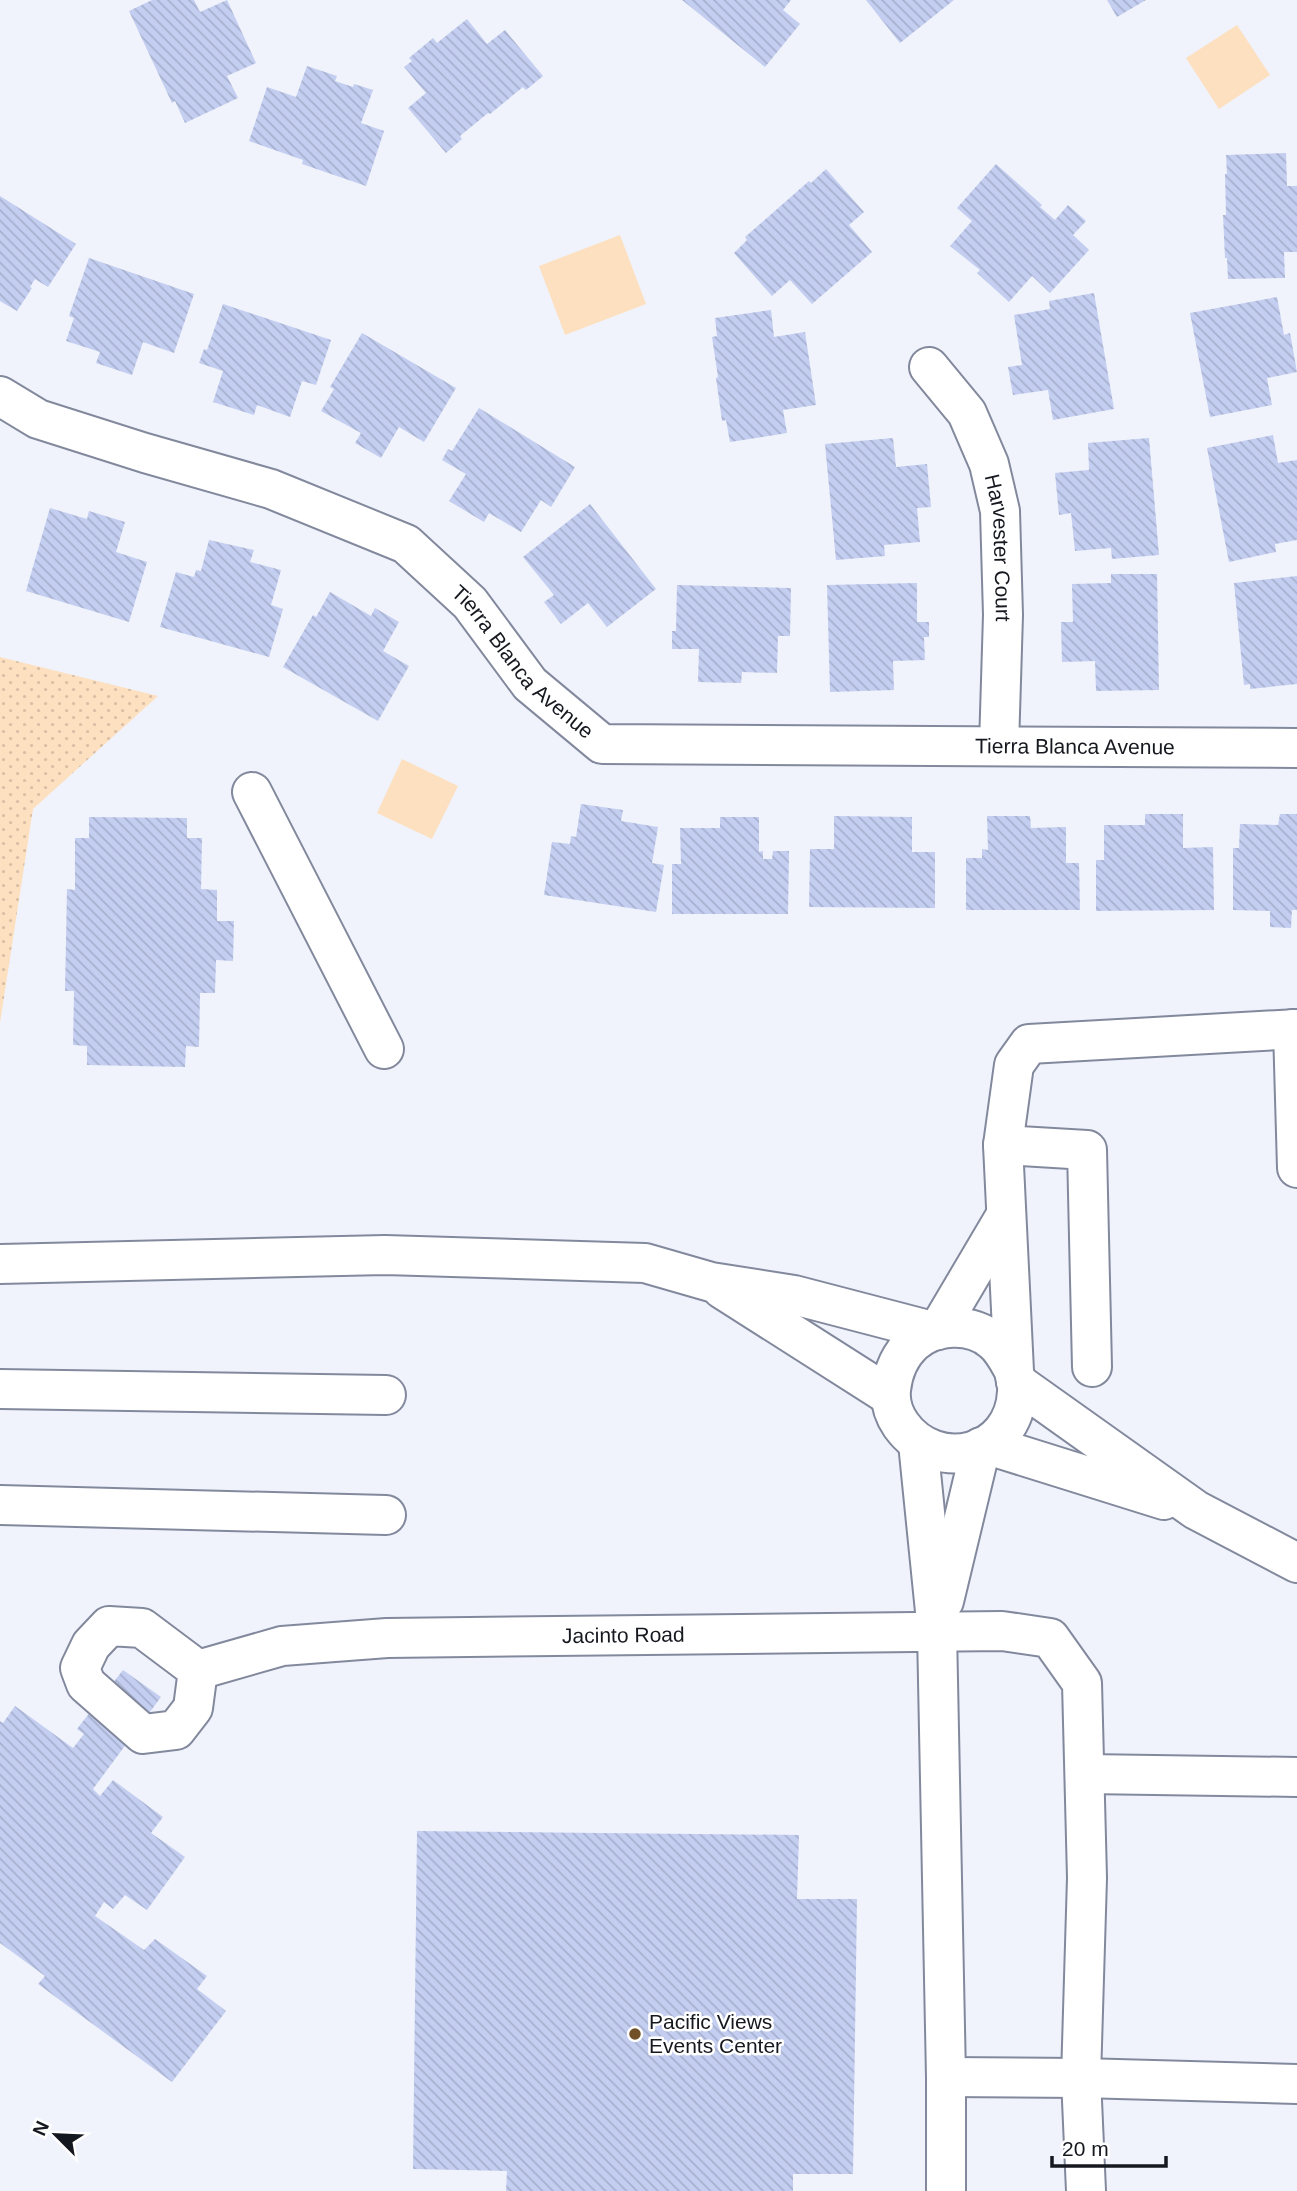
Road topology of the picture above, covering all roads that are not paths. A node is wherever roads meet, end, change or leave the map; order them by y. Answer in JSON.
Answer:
{"nodes":[{"id":1,"x":929,"y":368,"type":"dead end"},
{"id":2,"x":0,"y":396,"type":"edge"},
{"id":3,"x":999,"y":746,"type":"junction"},
{"id":4,"x":1297,"y":748,"type":"edge"},
{"id":5,"x":252,"y":792,"type":"dead end"},
{"id":6,"x":1295,"y":1029,"type":"edge"},
{"id":7,"x":384,"y":1049,"type":"dead end"},
{"id":8,"x":1003,"y":1145,"type":"junction"},
{"id":9,"x":1297,"y":1168,"type":"edge"},
{"id":10,"x":1006,"y":1215,"type":"junction"},
{"id":11,"x":0,"y":1264,"type":"edge"},
{"id":12,"x":711,"y":1282,"type":"junction"},
{"id":13,"x":935,"y":1330,"type":"junction"},
{"id":14,"x":1093,"y":1367,"type":"dead end"},
{"id":15,"x":1015,"y":1377,"type":"junction"},
{"id":16,"x":0,"y":1390,"type":"edge"},
{"id":17,"x":386,"y":1395,"type":"dead end"},
{"id":18,"x":890,"y":1396,"type":"junction"},
{"id":19,"x":918,"y":1443,"type":"junction"},
{"id":20,"x":985,"y":1446,"type":"junction"},
{"id":21,"x":0,"y":1505,"type":"edge"},
{"id":22,"x":1196,"y":1510,"type":"junction"},
{"id":23,"x":386,"y":1515,"type":"dead end"},
{"id":24,"x":1297,"y":1563,"type":"edge"},
{"id":25,"x":937,"y":1631,"type":"junction"},
{"id":26,"x":198,"y":1670,"type":"dead end"},
{"id":27,"x":1086,"y":1774,"type":"junction"},
{"id":28,"x":1297,"y":1777,"type":"edge"},
{"id":29,"x":946,"y":2077,"type":"junction"},
{"id":30,"x":1081,"y":2078,"type":"junction"},
{"id":31,"x":1297,"y":2084,"type":"edge"},
{"id":32,"x":946,"y":2191,"type":"edge"},
{"id":33,"x":1086,"y":2191,"type":"edge"}],
"edges":[{"from":1,"to":3,"type":"street","name":"Harvester Court"},
{"from":2,"to":3,"type":"street","name":"Tierra Blanca Avenue"},
{"from":3,"to":4,"type":"street","name":"Tierra Blanca Avenue"},
{"from":5,"to":7,"type":"street"},
{"from":6,"to":8,"type":"street"},
{"from":6,"to":9,"type":"street"},
{"from":8,"to":10,"type":"street"},
{"from":8,"to":14,"type":"street"},
{"from":10,"to":13,"type":"street"},
{"from":10,"to":15,"type":"street"},
{"from":11,"to":12,"type":"street"},
{"from":12,"to":13,"type":"street"},
{"from":12,"to":18,"type":"street"},
{"from":13,"to":15,"type":"street"},
{"from":13,"to":18,"type":"street"},
{"from":15,"to":20,"type":"street"},
{"from":15,"to":22,"type":"street"},
{"from":16,"to":17,"type":"street"},
{"from":18,"to":19,"type":"street"},
{"from":19,"to":20,"type":"street"},
{"from":19,"to":25,"type":"street"},
{"from":20,"to":22,"type":"street"},
{"from":20,"to":25,"type":"street"},
{"from":21,"to":23,"type":"street"},
{"from":22,"to":24,"type":"street"},
{"from":25,"to":26,"type":"street","name":"Jacinto Road"},
{"from":25,"to":27,"type":"street","name":"Jacinto Road"},
{"from":25,"to":29,"type":"street"},
{"from":27,"to":28,"type":"street"},
{"from":27,"to":30,"type":"street"},
{"from":29,"to":30,"type":"street"},
{"from":29,"to":32,"type":"street"},
{"from":30,"to":31,"type":"street"},
{"from":30,"to":33,"type":"street"}]}
